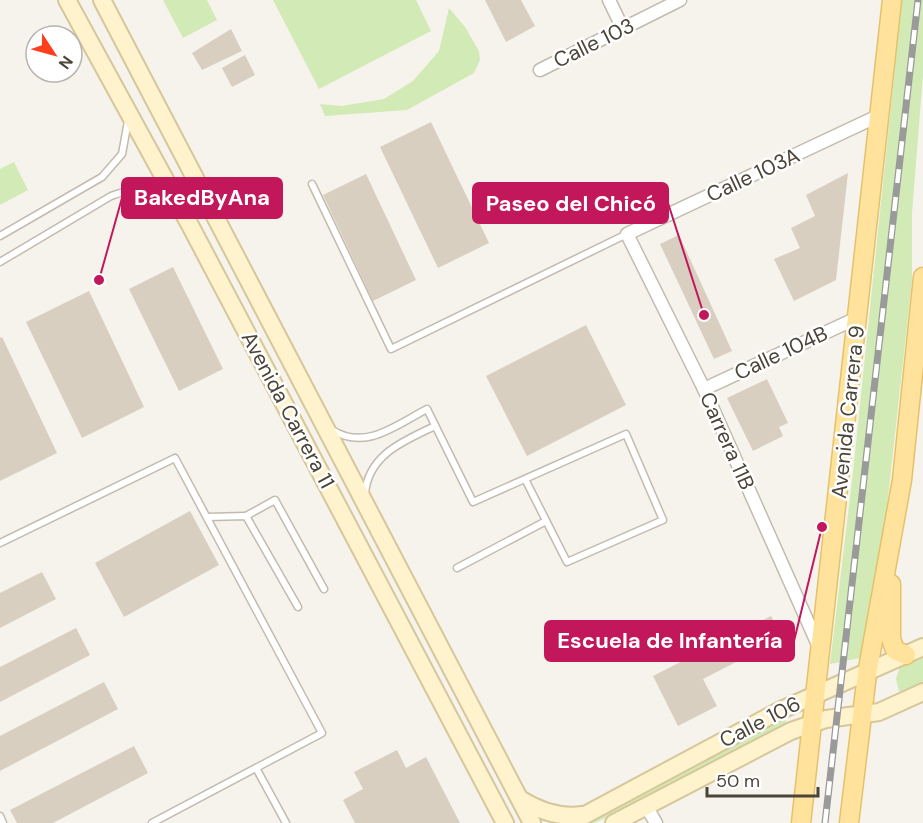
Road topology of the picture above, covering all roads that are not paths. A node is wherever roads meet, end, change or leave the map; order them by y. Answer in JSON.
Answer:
{"nodes":[{"id":1,"x":102,"y":0,"type":"edge"},
{"id":2,"x":609,"y":0,"type":"edge"},
{"id":3,"x":680,"y":0,"type":"edge"},
{"id":4,"x":892,"y":0,"type":"edge"},
{"id":5,"x":66,"y":2,"type":"edge"},
{"id":6,"x":624,"y":29,"type":"junction"},
{"id":7,"x":540,"y":70,"type":"dead end"},
{"id":8,"x":128,"y":109,"type":"junction"},
{"id":9,"x":880,"y":115,"type":"junction"},
{"id":10,"x":312,"y":184,"type":"dead end"},
{"id":11,"x":180,"y":208,"type":"junction"},
{"id":12,"x":627,"y":234,"type":"junction"},
{"id":13,"x":0,"y":236,"type":"edge"},
{"id":14,"x":0,"y":262,"type":"edge"},
{"id":15,"x":923,"y":277,"type":"edge"},
{"id":16,"x":859,"y":317,"type":"junction"},
{"id":17,"x":704,"y":389,"type":"junction"},
{"id":18,"x":322,"y":423,"type":"junction"},
{"id":19,"x":435,"y":426,"type":"junction"},
{"id":20,"x":525,"y":479,"type":"junction"},
{"id":21,"x":364,"y":500,"type":"junction"},
{"id":22,"x":246,"y":516,"type":"junction"},
{"id":23,"x":207,"y":517,"type":"junction"},
{"id":24,"x":546,"y":521,"type":"junction"},
{"id":25,"x":0,"y":543,"type":"edge"},
{"id":26,"x":887,"y":560,"type":"junction"},
{"id":27,"x":457,"y":568,"type":"dead end"},
{"id":28,"x":324,"y":589,"type":"dead end"},
{"id":29,"x":298,"y":607,"type":"dead end"},
{"id":30,"x":923,"y":647,"type":"edge"},
{"id":31,"x":821,"y":650,"type":"junction"},
{"id":32,"x":906,"y":655,"type":"junction"},
{"id":33,"x":867,"y":674,"type":"junction"},
{"id":34,"x":923,"y":692,"type":"edge"},
{"id":35,"x":816,"y":695,"type":"junction"},
{"id":36,"x":862,"y":716,"type":"junction"},
{"id":37,"x":813,"y":723,"type":"junction"},
{"id":38,"x":256,"y":768,"type":"junction"},
{"id":39,"x":520,"y":799,"type":"junction"},
{"id":40,"x":493,"y":801,"type":"junction"},
{"id":41,"x":646,"y":806,"type":"junction"},
{"id":42,"x":586,"y":815,"type":"junction"},
{"id":43,"x":0,"y":816,"type":"edge"},
{"id":44,"x":3,"y":823,"type":"edge"},
{"id":45,"x":152,"y":823,"type":"edge"},
{"id":46,"x":286,"y":823,"type":"edge"},
{"id":47,"x":496,"y":823,"type":"edge"},
{"id":48,"x":505,"y":823,"type":"edge"},
{"id":49,"x":532,"y":823,"type":"edge"},
{"id":50,"x":570,"y":823,"type":"edge"},
{"id":51,"x":614,"y":823,"type":"edge"},
{"id":52,"x":656,"y":823,"type":"edge"},
{"id":53,"x":801,"y":823,"type":"edge"},
{"id":54,"x":849,"y":823,"type":"edge"}],
"edges":[{"from":1,"to":18,"type":"main road","name":"Avenida Carrera 11"},
{"from":2,"to":6,"type":"street"},
{"from":3,"to":6,"type":"street","name":"Calle 103"},
{"from":4,"to":9,"type":"main road","name":"Avenida Carrera 9"},
{"from":5,"to":8,"type":"main road","name":"Avenida Carrera 11"},
{"from":6,"to":7,"type":"street","name":"Calle 103"},
{"from":8,"to":11,"type":"main road","name":"Avenida Carrera 11"},
{"from":8,"to":13,"type":"lane"},
{"from":9,"to":12,"type":"street","name":"Calle 103A"},
{"from":9,"to":16,"type":"main road","name":"Avenida Carrera 9"},
{"from":10,"to":12,"type":"lane"},
{"from":11,"to":14,"type":"lane"},
{"from":11,"to":40,"type":"main road","name":"Avenida Carrera 11"},
{"from":12,"to":17,"type":"street","name":"Carrera 11B"},
{"from":15,"to":26,"type":"main road"},
{"from":16,"to":17,"type":"street","name":"Calle 104B"},
{"from":16,"to":31,"type":"main road","name":"Avenida Carrera 9"},
{"from":17,"to":31,"type":"street","name":"Carrera 11B"},
{"from":18,"to":19,"type":"lane"},
{"from":18,"to":21,"type":"main road","name":"Avenida Carrera 11"},
{"from":19,"to":20,"type":"lane"},
{"from":19,"to":21,"type":"lane"},
{"from":20,"to":24,"type":"lane"},
{"from":20,"to":24,"type":"lane"},
{"from":21,"to":39,"type":"main road","name":"Avenida Carrera 11"},
{"from":22,"to":23,"type":"lane"},
{"from":22,"to":28,"type":"lane"},
{"from":22,"to":29,"type":"lane"},
{"from":23,"to":25,"type":"lane"},
{"from":23,"to":38,"type":"lane"},
{"from":24,"to":27,"type":"lane"},
{"from":26,"to":32,"type":"main road"},
{"from":26,"to":33,"type":"main road"},
{"from":30,"to":32,"type":"main road","name":"Calle 106"},
{"from":31,"to":35,"type":"main road","name":"Avenida Carrera 9"},
{"from":32,"to":33,"type":"main road","name":"Calle 106"},
{"from":33,"to":35,"type":"main road","name":"Calle 106"},
{"from":33,"to":36,"type":"main road"},
{"from":34,"to":36,"type":"main road","name":"Calle 106"},
{"from":35,"to":37,"type":"main road","name":"Avenida Carrera 9"},
{"from":35,"to":42,"type":"main road","name":"Calle 106"},
{"from":36,"to":37,"type":"main road","name":"Calle 106"},
{"from":36,"to":54,"type":"main road"},
{"from":37,"to":41,"type":"main road","name":"Calle 106"},
{"from":37,"to":53,"type":"main road","name":"Avenida Carrera 9"},
{"from":38,"to":45,"type":"lane"},
{"from":38,"to":46,"type":"lane"},
{"from":39,"to":42,"type":"main road"},
{"from":39,"to":49,"type":"main road","name":"Avenida Carrera 11"},
{"from":40,"to":47,"type":"main road"},
{"from":40,"to":48,"type":"main road","name":"Avenida Carrera 11"},
{"from":41,"to":51,"type":"main road","name":"Calle 106"},
{"from":41,"to":52,"type":"street"},
{"from":42,"to":50,"type":"main road","name":"Calle 106"},
{"from":43,"to":44,"type":"lane"}]}
